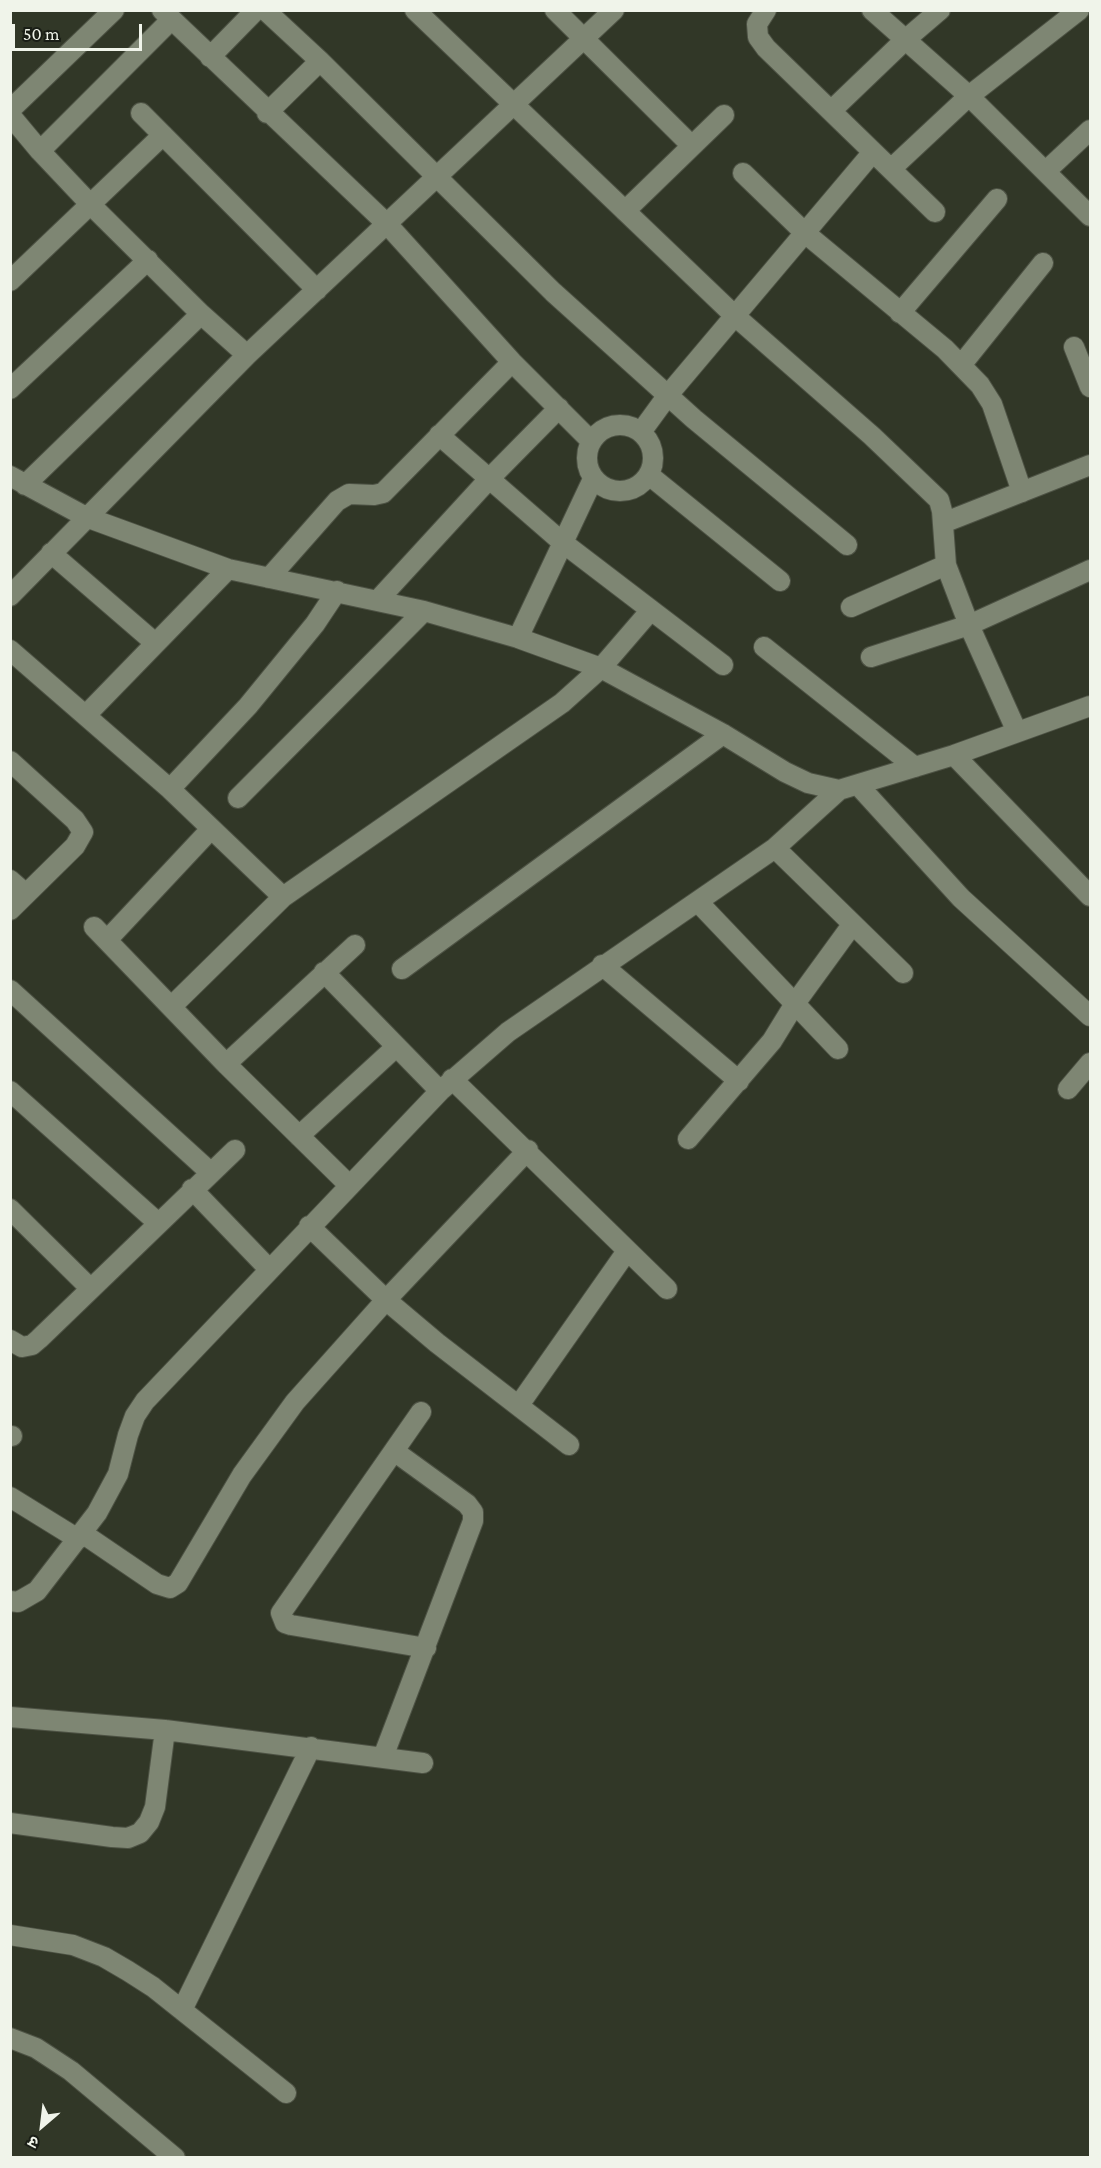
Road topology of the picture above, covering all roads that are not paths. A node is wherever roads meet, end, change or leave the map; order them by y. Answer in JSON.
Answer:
{"nodes":[{"id":1,"x":114,"y":10,"type":"edge"},
{"id":2,"x":256,"y":10,"type":"edge"},
{"id":3,"x":265,"y":10,"type":"edge"},
{"id":4,"x":415,"y":10,"type":"edge"},
{"id":5,"x":555,"y":10,"type":"edge"},
{"id":6,"x":614,"y":10,"type":"edge"},
{"id":7,"x":766,"y":10,"type":"edge"},
{"id":8,"x":872,"y":10,"type":"edge"},
{"id":9,"x":940,"y":10,"type":"edge"},
{"id":10,"x":1079,"y":10,"type":"edge"},
{"id":11,"x":166,"y":15,"type":"edge"},
{"id":12,"x":584,"y":38,"type":"junction"},
{"id":13,"x":905,"y":40,"type":"junction"},
{"id":14,"x":210,"y":57,"type":"junction"},
{"id":15,"x":320,"y":61,"type":"junction"},
{"id":16,"x":969,"y":96,"type":"junction"},
{"id":17,"x":513,"y":104,"type":"junction"},
{"id":18,"x":832,"y":110,"type":"junction"},
{"id":19,"x":10,"y":112,"type":"edge"},
{"id":20,"x":141,"y":113,"type":"dead end"},
{"id":21,"x":267,"y":113,"type":"junction"},
{"id":22,"x":724,"y":115,"type":"dead end"},
{"id":23,"x":1090,"y":130,"type":"edge"},
{"id":24,"x":163,"y":135,"type":"junction"},
{"id":25,"x":692,"y":146,"type":"junction"},
{"id":26,"x":40,"y":151,"type":"junction"},
{"id":27,"x":873,"y":152,"type":"junction"},
{"id":28,"x":892,"y":168,"type":"junction"},
{"id":29,"x":1046,"y":171,"type":"junction"},
{"id":30,"x":743,"y":173,"type":"dead end"},
{"id":31,"x":438,"y":176,"type":"junction"},
{"id":32,"x":997,"y":199,"type":"dead end"},
{"id":33,"x":91,"y":204,"type":"junction"},
{"id":34,"x":625,"y":211,"type":"junction"},
{"id":35,"x":934,"y":212,"type":"dead end"},
{"id":36,"x":1090,"y":216,"type":"edge"},
{"id":37,"x":387,"y":224,"type":"junction"},
{"id":38,"x":805,"y":233,"type":"junction"},
{"id":39,"x":148,"y":260,"type":"junction"},
{"id":40,"x":1043,"y":263,"type":"dead end"},
{"id":41,"x":10,"y":280,"type":"edge"},
{"id":42,"x":317,"y":290,"type":"junction"},
{"id":43,"x":900,"y":313,"type":"junction"},
{"id":44,"x":201,"y":314,"type":"junction"},
{"id":45,"x":735,"y":316,"type":"junction"},
{"id":46,"x":1074,"y":347,"type":"dead end"},
{"id":47,"x":247,"y":356,"type":"junction"},
{"id":48,"x":512,"y":362,"type":"junction"},
{"id":49,"x":962,"y":364,"type":"junction"},
{"id":50,"x":1090,"y":387,"type":"edge"},
{"id":51,"x":10,"y":389,"type":"edge"},
{"id":52,"x":668,"y":395,"type":"junction"},
{"id":53,"x":560,"y":408,"type":"junction"},
{"id":54,"x":641,"y":432,"type":"junction"},
{"id":55,"x":439,"y":435,"type":"junction"},
{"id":56,"x":591,"y":441,"type":"junction"},
{"id":57,"x":1090,"y":465,"type":"edge"},
{"id":58,"x":649,"y":476,"type":"junction"},
{"id":59,"x":490,"y":478,"type":"junction"},
{"id":60,"x":593,"y":479,"type":"junction"},
{"id":61,"x":18,"y":480,"type":"edge"},
{"id":62,"x":1023,"y":492,"type":"junction"},
{"id":63,"x":86,"y":517,"type":"junction"},
{"id":64,"x":943,"y":523,"type":"junction"},
{"id":65,"x":562,"y":542,"type":"junction"},
{"id":66,"x":847,"y":545,"type":"dead end"},
{"id":67,"x":51,"y":553,"type":"junction"},
{"id":68,"x":946,"y":565,"type":"junction"},
{"id":69,"x":228,"y":569,"type":"junction"},
{"id":70,"x":1090,"y":570,"type":"edge"},
{"id":71,"x":269,"y":578,"type":"junction"},
{"id":72,"x":780,"y":581,"type":"dead end"},
{"id":73,"x":337,"y":591,"type":"junction"},
{"id":74,"x":11,"y":593,"type":"edge"},
{"id":75,"x":379,"y":599,"type":"junction"},
{"id":76,"x":851,"y":607,"type":"dead end"},
{"id":77,"x":651,"y":610,"type":"junction"},
{"id":78,"x":424,"y":611,"type":"junction"},
{"id":79,"x":969,"y":624,"type":"junction"},
{"id":80,"x":518,"y":638,"type":"junction"},
{"id":81,"x":154,"y":642,"type":"junction"},
{"id":82,"x":764,"y":646,"type":"dead end"},
{"id":83,"x":10,"y":650,"type":"edge"},
{"id":84,"x":871,"y":657,"type":"dead end"},
{"id":85,"x":723,"y":665,"type":"dead end"},
{"id":86,"x":601,"y":668,"type":"junction"},
{"id":87,"x":1090,"y":706,"type":"edge"},
{"id":88,"x":87,"y":714,"type":"junction"},
{"id":89,"x":1017,"y":732,"type":"junction"},
{"id":90,"x":723,"y":734,"type":"junction"},
{"id":91,"x":954,"y":755,"type":"junction"},
{"id":92,"x":10,"y":761,"type":"edge"},
{"id":93,"x":915,"y":767,"type":"junction"},
{"id":94,"x":859,"y":786,"type":"junction"},
{"id":95,"x":170,"y":789,"type":"junction"},
{"id":96,"x":839,"y":790,"type":"junction"},
{"id":97,"x":238,"y":798,"type":"dead end"},
{"id":98,"x":211,"y":829,"type":"junction"},
{"id":99,"x":775,"y":848,"type":"junction"},
{"id":100,"x":10,"y":880,"type":"edge"},
{"id":101,"x":26,"y":894,"type":"junction"},
{"id":102,"x":1090,"y":896,"type":"edge"},
{"id":103,"x":283,"y":897,"type":"junction"},
{"id":104,"x":698,"y":902,"type":"junction"},
{"id":105,"x":10,"y":910,"type":"edge"},
{"id":106,"x":852,"y":925,"type":"junction"},
{"id":107,"x":355,"y":945,"type":"dead end"},
{"id":108,"x":602,"y":965,"type":"junction"},
{"id":109,"x":402,"y":969,"type":"dead end"},
{"id":110,"x":324,"y":972,"type":"junction"},
{"id":111,"x":903,"y":973,"type":"dead end"},
{"id":112,"x":10,"y":990,"type":"edge"},
{"id":113,"x":796,"y":1002,"type":"junction"},
{"id":114,"x":172,"y":1006,"type":"junction"},
{"id":115,"x":1090,"y":1016,"type":"edge"},
{"id":116,"x":396,"y":1047,"type":"junction"},
{"id":117,"x":838,"y":1049,"type":"dead end"},
{"id":118,"x":1090,"y":1063,"type":"edge"},
{"id":119,"x":226,"y":1064,"type":"junction"},
{"id":120,"x":740,"y":1081,"type":"junction"},
{"id":121,"x":446,"y":1085,"type":"junction"},
{"id":122,"x":1068,"y":1089,"type":"dead end"},
{"id":123,"x":10,"y":1091,"type":"edge"},
{"id":124,"x":299,"y":1136,"type":"junction"},
{"id":125,"x":688,"y":1139,"type":"dead end"},
{"id":126,"x":235,"y":1150,"type":"dead end"},
{"id":127,"x":528,"y":1150,"type":"junction"},
{"id":128,"x":210,"y":1172,"type":"junction"},
{"id":129,"x":349,"y":1185,"type":"junction"},
{"id":130,"x":192,"y":1189,"type":"junction"},
{"id":131,"x":10,"y":1209,"type":"edge"},
{"id":132,"x":157,"y":1222,"type":"junction"},
{"id":133,"x":309,"y":1226,"type":"junction"},
{"id":134,"x":627,"y":1251,"type":"junction"},
{"id":135,"x":269,"y":1269,"type":"junction"},
{"id":136,"x":90,"y":1288,"type":"junction"},
{"id":137,"x":667,"y":1289,"type":"dead end"},
{"id":138,"x":386,"y":1300,"type":"junction"},
{"id":139,"x":10,"y":1340,"type":"edge"},
{"id":140,"x":519,"y":1406,"type":"junction"},
{"id":141,"x":421,"y":1412,"type":"dead end"},
{"id":142,"x":569,"y":1445,"type":"dead end"},
{"id":143,"x":394,"y":1451,"type":"junction"},
{"id":144,"x":10,"y":1497,"type":"edge"},
{"id":145,"x":80,"y":1536,"type":"junction"},
{"id":146,"x":10,"y":1601,"type":"edge"},
{"id":147,"x":426,"y":1648,"type":"junction"},
{"id":148,"x":10,"y":1717,"type":"edge"},
{"id":149,"x":165,"y":1730,"type":"junction"},
{"id":150,"x":311,"y":1747,"type":"junction"},
{"id":151,"x":383,"y":1757,"type":"junction"},
{"id":152,"x":423,"y":1762,"type":"dead end"},
{"id":153,"x":10,"y":1823,"type":"edge"},
{"id":154,"x":10,"y":1935,"type":"edge"},
{"id":155,"x":182,"y":2010,"type":"junction"},
{"id":156,"x":10,"y":2038,"type":"edge"},
{"id":157,"x":286,"y":2093,"type":"dead end"},
{"id":158,"x":175,"y":2157,"type":"edge"}],
"edges":[{"from":1,"to":19,"type":"street"},
{"from":2,"to":14,"type":"street"},
{"from":3,"to":15,"type":"street"},
{"from":4,"to":17,"type":"street"},
{"from":5,"to":12,"type":"street"},
{"from":6,"to":12,"type":"street"},
{"from":7,"to":18,"type":"street"},
{"from":8,"to":13,"type":"street"},
{"from":9,"to":13,"type":"street"},
{"from":10,"to":16,"type":"street"},
{"from":11,"to":14,"type":"street"},
{"from":11,"to":26,"type":"street"},
{"from":12,"to":17,"type":"street"},
{"from":12,"to":25,"type":"street"},
{"from":13,"to":16,"type":"street"},
{"from":13,"to":18,"type":"street"},
{"from":14,"to":21,"type":"street"},
{"from":15,"to":21,"type":"street"},
{"from":15,"to":31,"type":"street"},
{"from":16,"to":28,"type":"street"},
{"from":16,"to":29,"type":"street"},
{"from":17,"to":31,"type":"street"},
{"from":17,"to":34,"type":"street"},
{"from":18,"to":27,"type":"street"},
{"from":19,"to":26,"type":"street"},
{"from":20,"to":24,"type":"street"},
{"from":21,"to":37,"type":"street"},
{"from":22,"to":25,"type":"street"},
{"from":23,"to":29,"type":"street"},
{"from":24,"to":33,"type":"street"},
{"from":24,"to":42,"type":"street"},
{"from":25,"to":34,"type":"street"},
{"from":26,"to":33,"type":"street"},
{"from":27,"to":28,"type":"street"},
{"from":27,"to":38,"type":"street"},
{"from":28,"to":35,"type":"street"},
{"from":29,"to":36,"type":"street"},
{"from":30,"to":38,"type":"street"},
{"from":31,"to":37,"type":"street"},
{"from":31,"to":52,"type":"street"},
{"from":32,"to":43,"type":"street"},
{"from":33,"to":39,"type":"street"},
{"from":33,"to":41,"type":"street"},
{"from":34,"to":45,"type":"street"},
{"from":37,"to":42,"type":"street"},
{"from":37,"to":48,"type":"street"},
{"from":38,"to":43,"type":"street"},
{"from":38,"to":45,"type":"street"},
{"from":39,"to":44,"type":"street"},
{"from":39,"to":51,"type":"street"},
{"from":40,"to":49,"type":"street"},
{"from":42,"to":47,"type":"street"},
{"from":43,"to":49,"type":"street"},
{"from":44,"to":47,"type":"street"},
{"from":44,"to":61,"type":"street"},
{"from":45,"to":52,"type":"street"},
{"from":45,"to":64,"type":"street"},
{"from":46,"to":50,"type":"street"},
{"from":47,"to":63,"type":"street"},
{"from":48,"to":53,"type":"street"},
{"from":48,"to":55,"type":"street"},
{"from":49,"to":62,"type":"street"},
{"from":52,"to":54,"type":"street"},
{"from":52,"to":66,"type":"street"},
{"from":53,"to":56,"type":"street"},
{"from":53,"to":59,"type":"street"},
{"from":54,"to":56,"type":"street"},
{"from":54,"to":58,"type":"street"},
{"from":55,"to":59,"type":"street"},
{"from":55,"to":71,"type":"street"},
{"from":56,"to":60,"type":"street"},
{"from":57,"to":62,"type":"street"},
{"from":58,"to":60,"type":"street"},
{"from":58,"to":72,"type":"street"},
{"from":59,"to":65,"type":"street"},
{"from":59,"to":75,"type":"street"},
{"from":60,"to":65,"type":"street"},
{"from":61,"to":63,"type":"street"},
{"from":62,"to":64,"type":"street"},
{"from":63,"to":67,"type":"street"},
{"from":63,"to":69,"type":"street"},
{"from":64,"to":68,"type":"street"},
{"from":65,"to":77,"type":"street"},
{"from":65,"to":80,"type":"street"},
{"from":67,"to":74,"type":"street"},
{"from":67,"to":81,"type":"street"},
{"from":68,"to":76,"type":"street"},
{"from":68,"to":79,"type":"street"},
{"from":69,"to":71,"type":"street"},
{"from":69,"to":81,"type":"street"},
{"from":70,"to":79,"type":"street"},
{"from":71,"to":73,"type":"street"},
{"from":73,"to":75,"type":"street"},
{"from":73,"to":95,"type":"street"},
{"from":75,"to":78,"type":"street"},
{"from":77,"to":85,"type":"street"},
{"from":77,"to":86,"type":"street"},
{"from":78,"to":80,"type":"street"},
{"from":78,"to":97,"type":"street"},
{"from":79,"to":84,"type":"street"},
{"from":79,"to":89,"type":"street"},
{"from":80,"to":86,"type":"street"},
{"from":81,"to":88,"type":"street"},
{"from":82,"to":93,"type":"street"},
{"from":83,"to":88,"type":"street"},
{"from":86,"to":90,"type":"street"},
{"from":86,"to":103,"type":"street"},
{"from":87,"to":89,"type":"street"},
{"from":88,"to":95,"type":"street"},
{"from":89,"to":91,"type":"street"},
{"from":90,"to":96,"type":"street"},
{"from":90,"to":109,"type":"street"},
{"from":91,"to":93,"type":"street"},
{"from":91,"to":102,"type":"street"},
{"from":92,"to":101,"type":"street"},
{"from":93,"to":94,"type":"street"},
{"from":94,"to":96,"type":"street"},
{"from":94,"to":115,"type":"street"},
{"from":95,"to":98,"type":"street"},
{"from":96,"to":99,"type":"street"},
{"from":98,"to":103,"type":"street"},
{"from":98,"to":114,"type":"street"},
{"from":99,"to":104,"type":"street"},
{"from":99,"to":106,"type":"street"},
{"from":100,"to":101,"type":"street"},
{"from":101,"to":105,"type":"street"},
{"from":103,"to":114,"type":"street"},
{"from":104,"to":108,"type":"street"},
{"from":104,"to":113,"type":"street"},
{"from":106,"to":111,"type":"street"},
{"from":106,"to":113,"type":"street"},
{"from":107,"to":110,"type":"street"},
{"from":108,"to":120,"type":"street"},
{"from":108,"to":121,"type":"street"},
{"from":110,"to":116,"type":"street"},
{"from":110,"to":119,"type":"street"},
{"from":112,"to":128,"type":"street"},
{"from":113,"to":117,"type":"street"},
{"from":113,"to":120,"type":"street"},
{"from":114,"to":119,"type":"street"},
{"from":116,"to":121,"type":"street"},
{"from":116,"to":124,"type":"street"},
{"from":118,"to":122,"type":"street"},
{"from":119,"to":124,"type":"street"},
{"from":120,"to":125,"type":"street"},
{"from":121,"to":127,"type":"street"},
{"from":121,"to":129,"type":"street"},
{"from":123,"to":132,"type":"street"},
{"from":124,"to":129,"type":"street"},
{"from":126,"to":128,"type":"street"},
{"from":127,"to":134,"type":"street"},
{"from":127,"to":138,"type":"street"},
{"from":128,"to":130,"type":"street"},
{"from":129,"to":133,"type":"street"},
{"from":130,"to":132,"type":"street"},
{"from":130,"to":135,"type":"street"},
{"from":131,"to":136,"type":"street"},
{"from":132,"to":136,"type":"street"},
{"from":133,"to":135,"type":"street"},
{"from":133,"to":138,"type":"street"},
{"from":134,"to":137,"type":"street"},
{"from":134,"to":140,"type":"street"},
{"from":135,"to":145,"type":"street"},
{"from":136,"to":139,"type":"street"},
{"from":138,"to":140,"type":"street"},
{"from":138,"to":145,"type":"street"},
{"from":140,"to":142,"type":"street"},
{"from":141,"to":143,"type":"street"},
{"from":143,"to":147,"type":"street"},
{"from":143,"to":147,"type":"street"},
{"from":144,"to":145,"type":"street"},
{"from":145,"to":146,"type":"street"},
{"from":147,"to":151,"type":"street"},
{"from":148,"to":149,"type":"street"},
{"from":149,"to":150,"type":"street"},
{"from":149,"to":153,"type":"street"},
{"from":150,"to":151,"type":"street"},
{"from":150,"to":155,"type":"street"},
{"from":151,"to":152,"type":"street"},
{"from":154,"to":155,"type":"street"},
{"from":155,"to":157,"type":"street"},
{"from":156,"to":158,"type":"street"}]}
